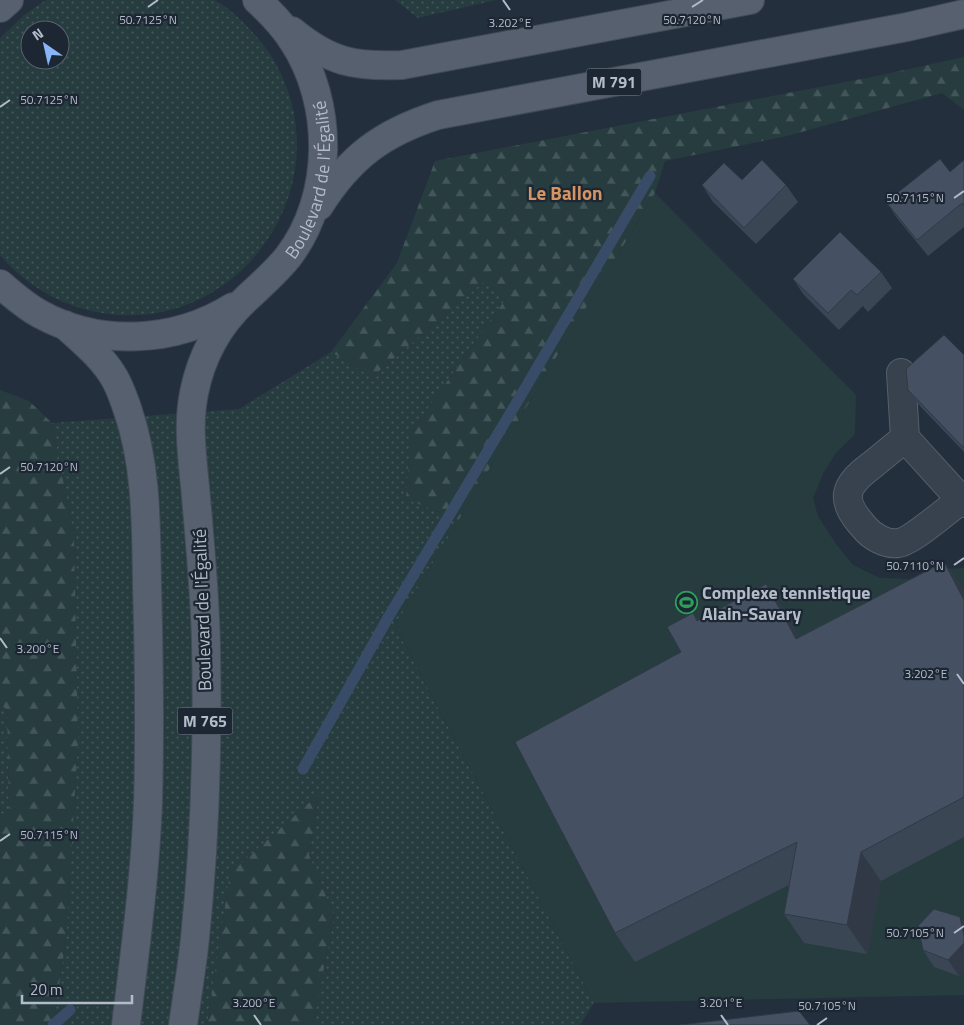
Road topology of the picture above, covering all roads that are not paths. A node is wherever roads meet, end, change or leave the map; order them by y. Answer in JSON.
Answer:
{"nodes":[{"id":1,"x":9,"y":0,"type":"edge"},
{"id":2,"x":750,"y":0,"type":"edge"},
{"id":3,"x":0,"y":8,"type":"edge"},
{"id":4,"x":265,"y":8,"type":"edge"},
{"id":5,"x":964,"y":14,"type":"edge"},
{"id":6,"x":306,"y":226,"type":"junction"},
{"id":7,"x":0,"y":284,"type":"edge"},
{"id":8,"x":245,"y":300,"type":"junction"},
{"id":9,"x":65,"y":325,"type":"junction"},
{"id":10,"x":901,"y":373,"type":"dead end"},
{"id":11,"x":905,"y":438,"type":"junction"},
{"id":12,"x":962,"y":501,"type":"edge"},
{"id":13,"x":126,"y":1025,"type":"edge"},
{"id":14,"x":183,"y":1025,"type":"edge"}],
"edges":[{"from":1,"to":3,"type":"main road"},
{"from":2,"to":4,"type":"main road"},
{"from":4,"to":6,"type":"main road","name":"Boulevard de l'Égalité"},
{"from":5,"to":6,"type":"main road","number":"M 791"},
{"from":6,"to":8,"type":"main road","name":"Boulevard de l'Égalité"},
{"from":7,"to":9,"type":"main road","name":"Boulevard de l'Égalité"},
{"from":8,"to":9,"type":"main road","name":"Boulevard de l'Égalité"},
{"from":8,"to":14,"type":"main road","name":"Boulevard de l'Égalité","number":"M 765"},
{"from":9,"to":13,"type":"main road","name":"Boulevard de l'Égalité"},
{"from":10,"to":11,"type":"street"},
{"from":11,"to":12,"type":"street"},
{"from":11,"to":12,"type":"street"}]}
